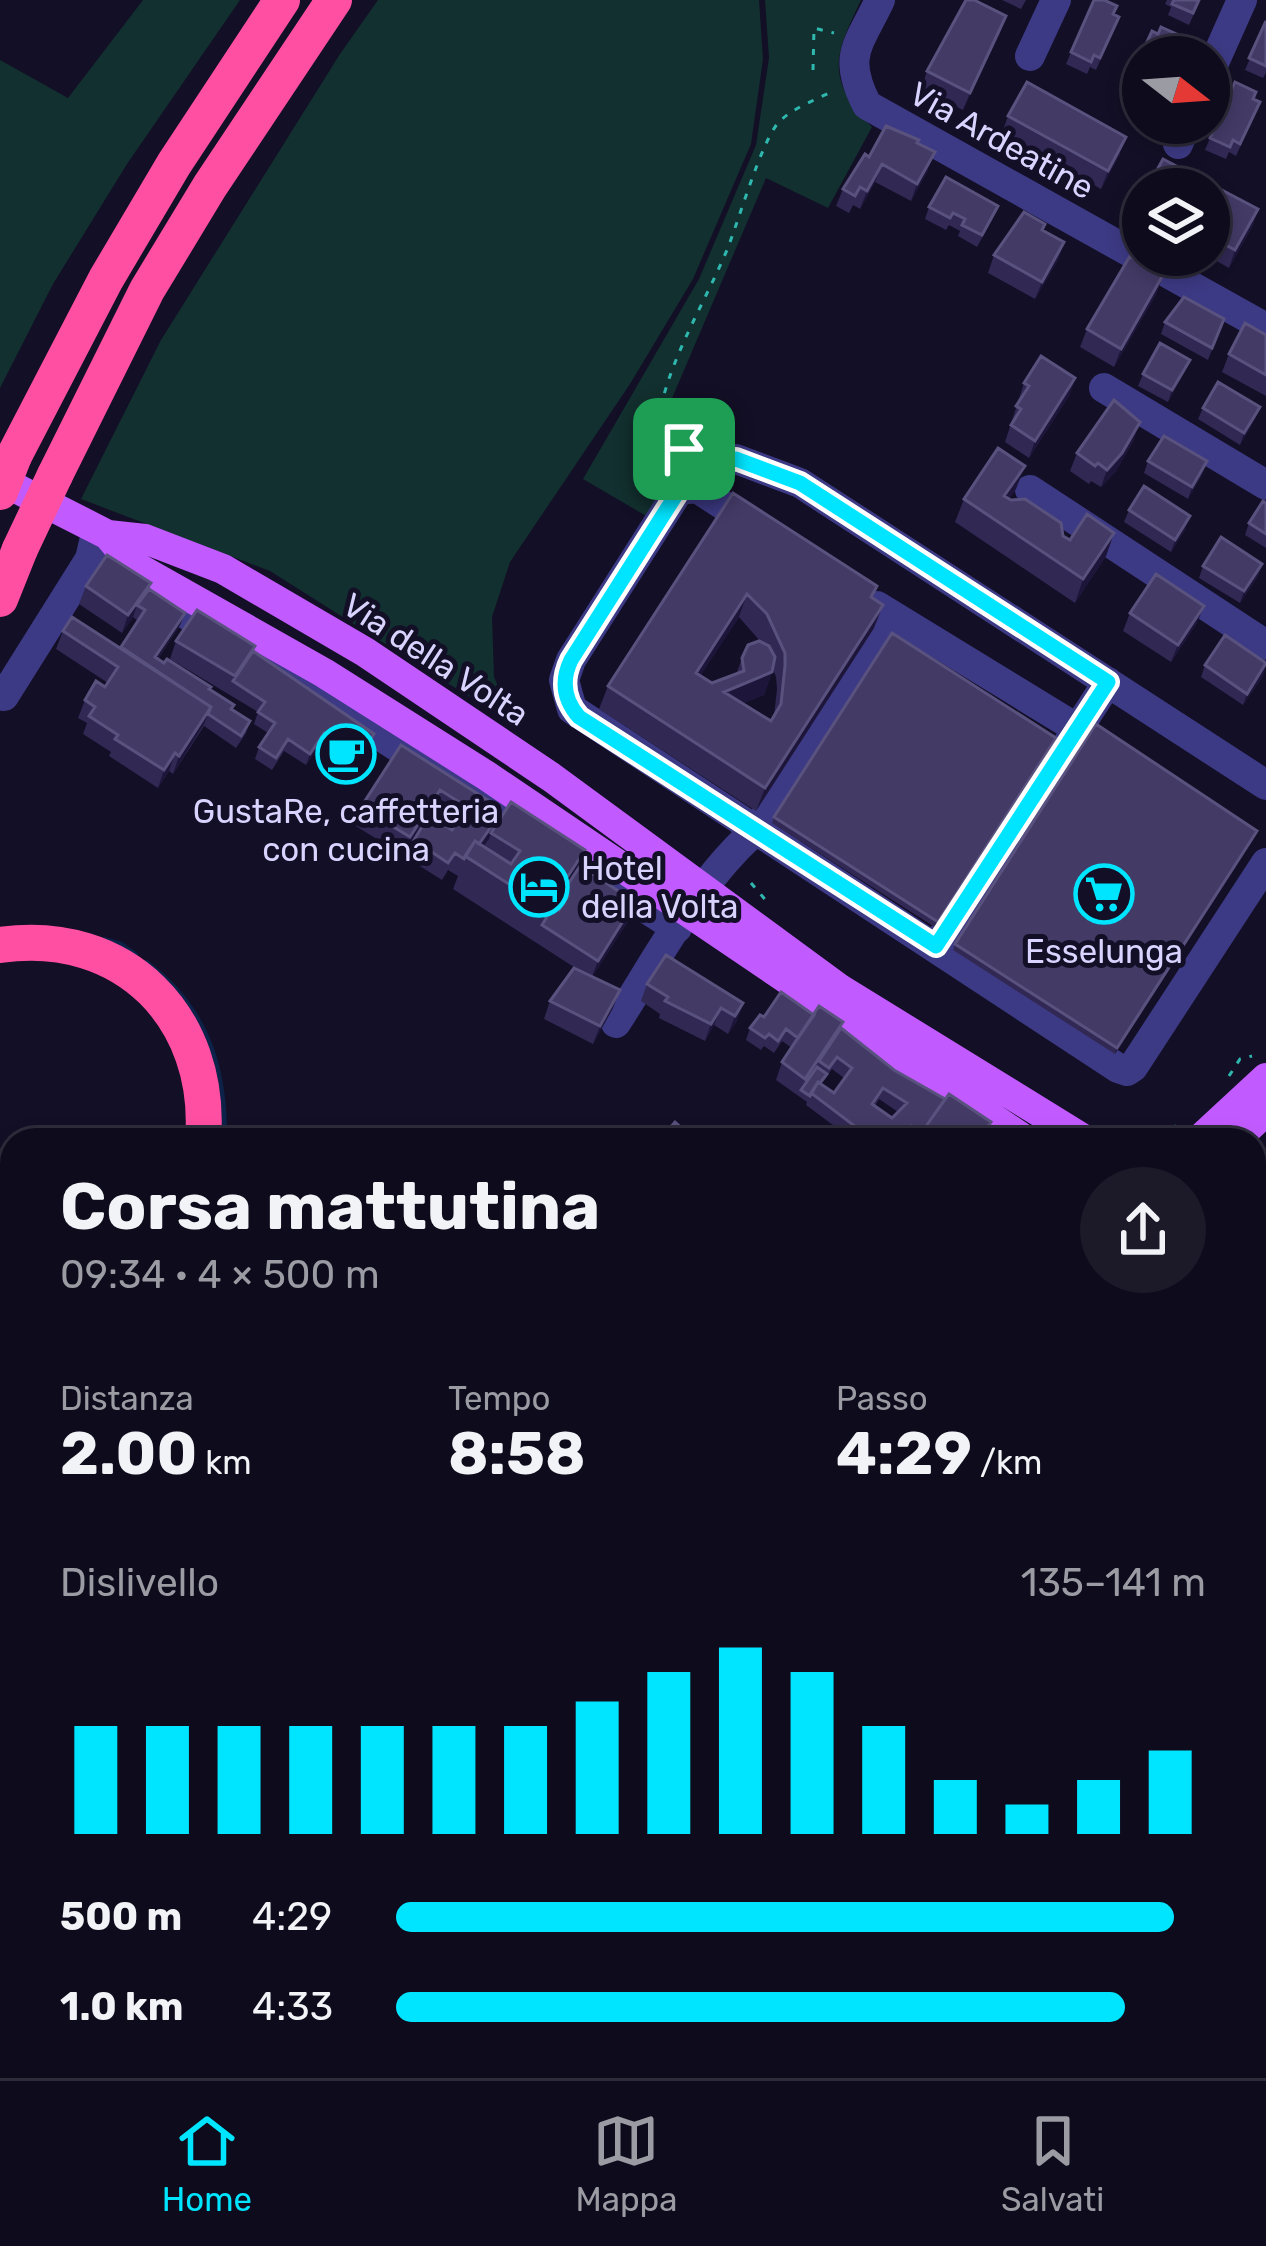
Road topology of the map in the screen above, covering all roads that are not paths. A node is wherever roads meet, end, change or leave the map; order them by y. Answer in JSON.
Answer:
{"nodes":[{"id":1,"x":268,"y":0,"type":"edge"},
{"id":2,"x":282,"y":0,"type":"edge"},
{"id":3,"x":334,"y":0,"type":"edge"},
{"id":4,"x":880,"y":0,"type":"edge"},
{"id":5,"x":1056,"y":0,"type":"edge"},
{"id":6,"x":1242,"y":0,"type":"edge"},
{"id":7,"x":1226,"y":36,"type":"edge"},
{"id":8,"x":1030,"y":56,"type":"dead end"},
{"id":9,"x":1266,"y":328,"type":"edge"},
{"id":10,"x":1105,"y":388,"type":"dead end"},
{"id":11,"x":5,"y":457,"type":"edge"},
{"id":12,"x":690,"y":474,"type":"junction"},
{"id":13,"x":1266,"y":485,"type":"edge"},
{"id":14,"x":1030,"y":490,"type":"dead end"},
{"id":15,"x":0,"y":492,"type":"edge"},
{"id":16,"x":776,"y":539,"type":"edge"},
{"id":17,"x":98,"y":542,"type":"junction"},
{"id":18,"x":854,"y":591,"type":"edge"},
{"id":19,"x":0,"y":599,"type":"edge"},
{"id":20,"x":894,"y":617,"type":"junction"},
{"id":21,"x":1266,"y":645,"type":"edge"},
{"id":22,"x":4,"y":696,"type":"dead end"},
{"id":23,"x":1092,"y":708,"type":"junction"},
{"id":24,"x":1266,"y":785,"type":"edge"},
{"id":25,"x":757,"y":829,"type":"junction"},
{"id":26,"x":1266,"y":863,"type":"edge"},
{"id":27,"x":689,"y":908,"type":"junction"},
{"id":28,"x":0,"y":945,"type":"edge"},
{"id":29,"x":936,"y":946,"type":"junction"},
{"id":30,"x":616,"y":1023,"type":"edge"},
{"id":31,"x":1266,"y":1078,"type":"edge"},
{"id":32,"x":203,"y":1128,"type":"edge"},
{"id":33,"x":1008,"y":1128,"type":"edge"},
{"id":34,"x":1066,"y":1128,"type":"edge"},
{"id":35,"x":1195,"y":1128,"type":"edge"}],
"edges":[{"from":1,"to":11,"type":"highway"},
{"from":2,"to":11,"type":"highway"},
{"from":3,"to":19,"type":"highway","bridge":true},
{"from":4,"to":9,"type":"street","name":"Via Ardeatine"},
{"from":5,"to":8,"type":"street"},
{"from":6,"to":7,"type":"street"},
{"from":10,"to":13,"type":"street"},
{"from":11,"to":15,"type":"highway","bridge":true},
{"from":11,"to":17,"type":"main road","name":"Via della Volta"},
{"from":12,"to":16,"type":"street"},
{"from":12,"to":23,"type":"street"},
{"from":12,"to":25,"type":"street","name":"Via della Volta"},
{"from":14,"to":21,"type":"street"},
{"from":17,"to":22,"type":"street"},
{"from":17,"to":27,"type":"street","name":"Via della Volta"},
{"from":17,"to":27,"type":"main road","name":"Via della Volta"},
{"from":18,"to":20,"type":"street"},
{"from":20,"to":23,"type":"street"},
{"from":20,"to":25,"type":"street"},
{"from":23,"to":24,"type":"street"},
{"from":23,"to":29,"type":"street"},
{"from":25,"to":27,"type":"street"},
{"from":25,"to":29,"type":"street","name":"Via della Volta"},
{"from":26,"to":29,"type":"street","name":"Via della Volta"},
{"from":27,"to":30,"type":"street"},
{"from":27,"to":33,"type":"main road","name":"Via della Volta"},
{"from":27,"to":34,"type":"main road","name":"Via della Volta"},
{"from":28,"to":32,"type":"highway"},
{"from":31,"to":35,"type":"main road"}]}
